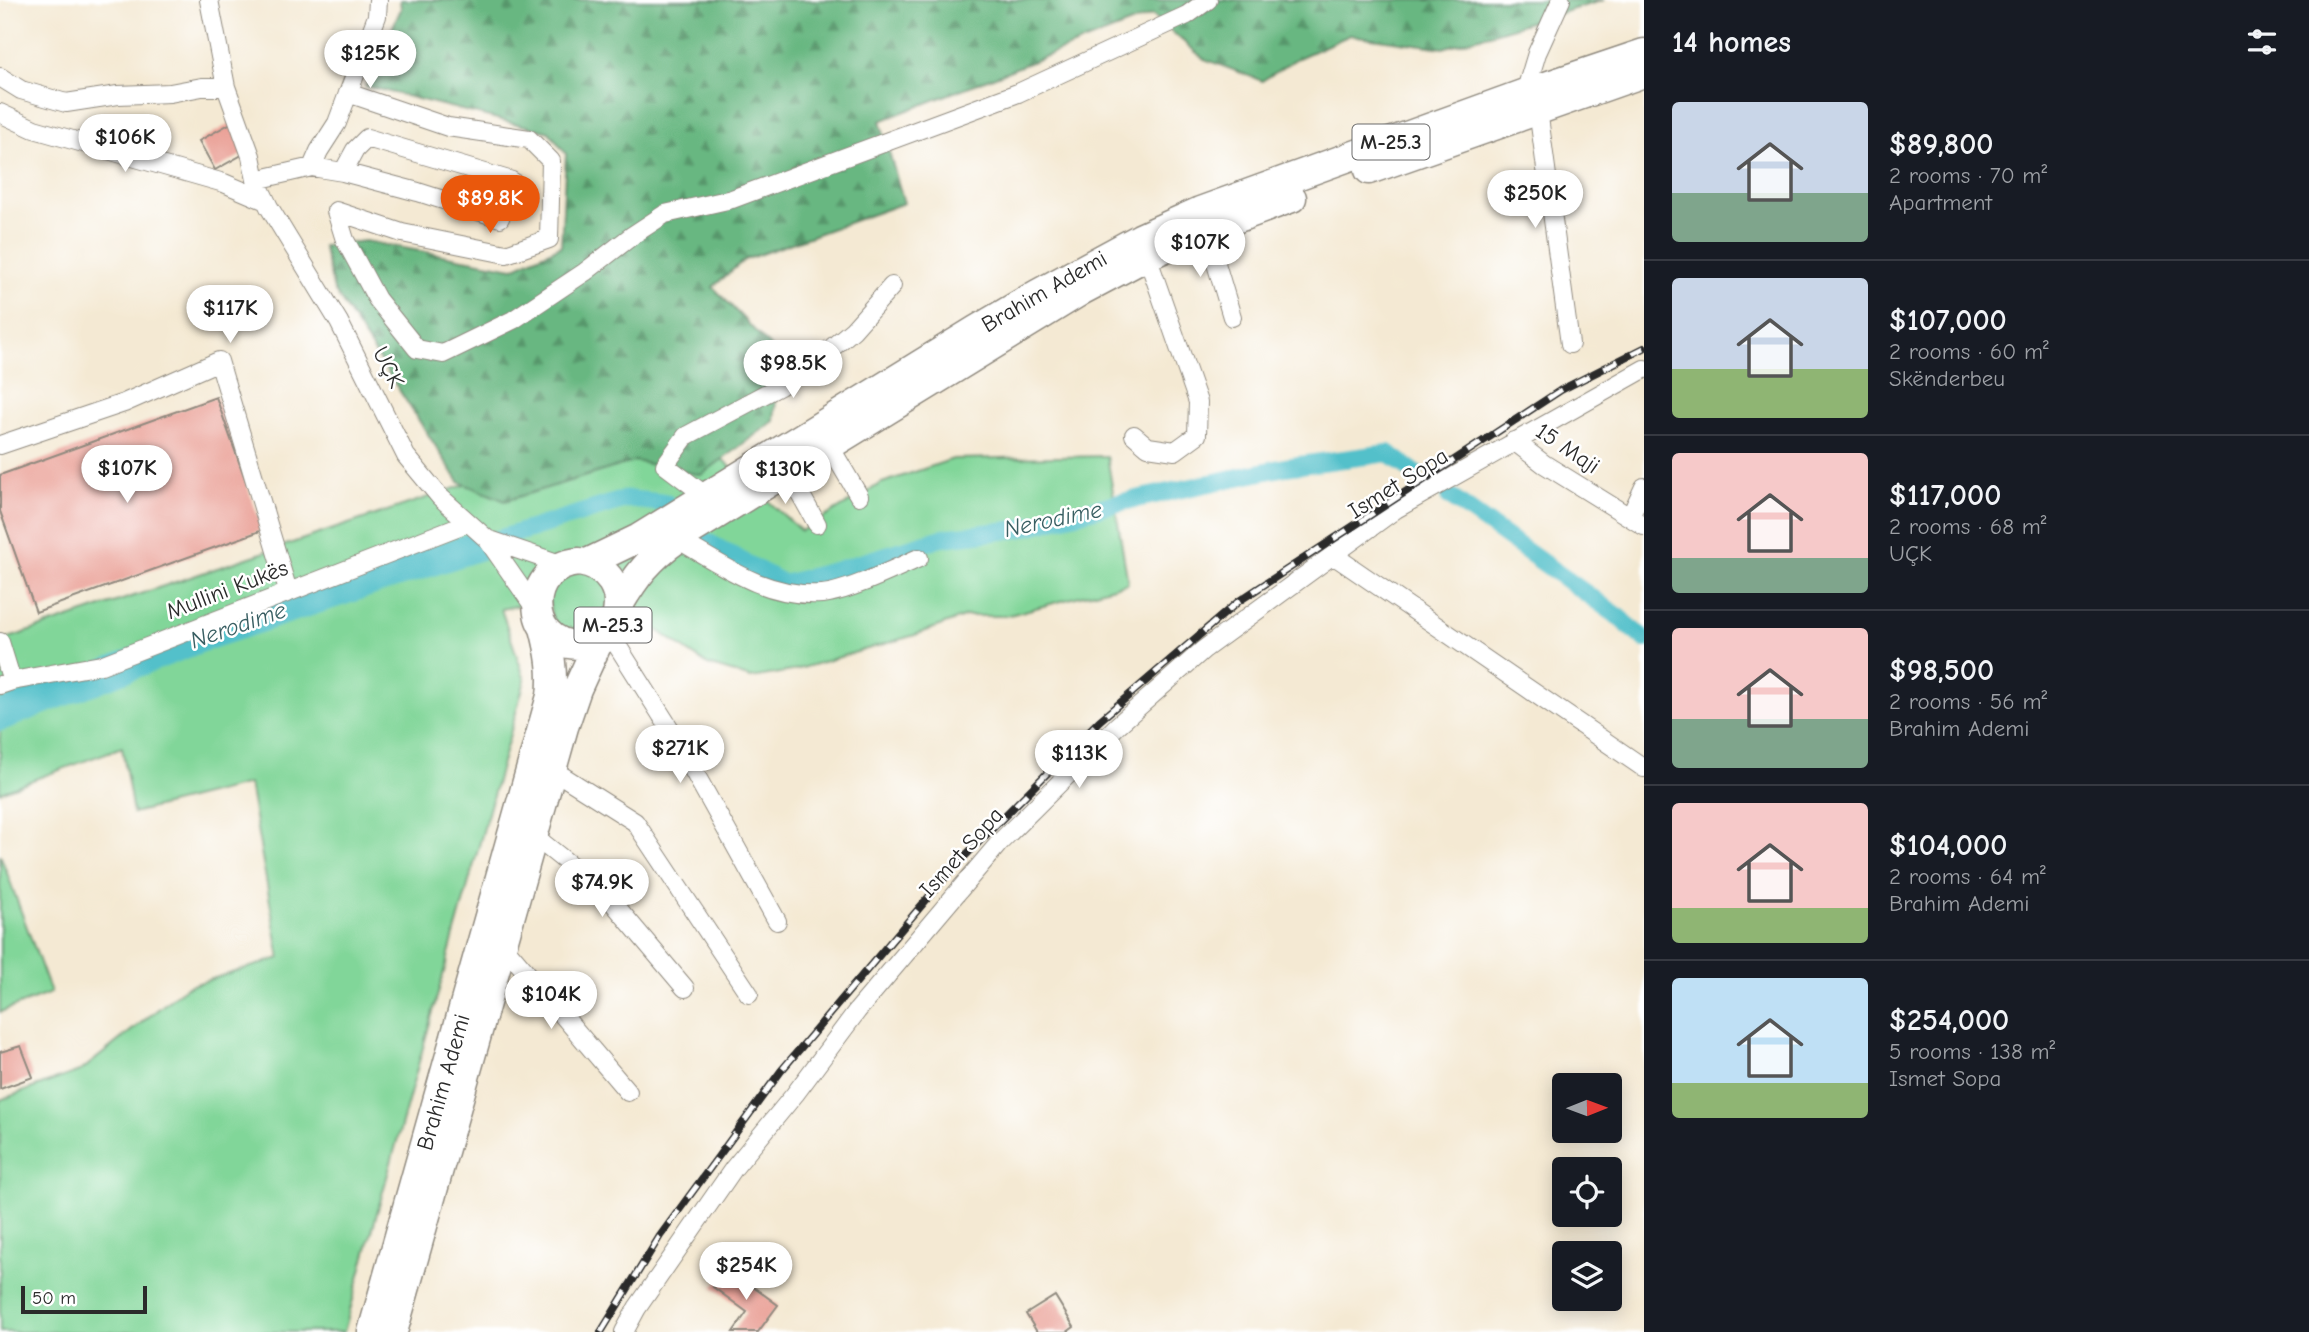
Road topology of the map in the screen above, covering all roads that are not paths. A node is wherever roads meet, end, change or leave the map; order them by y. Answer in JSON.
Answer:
{"nodes":[{"id":1,"x":209,"y":0,"type":"edge"},
{"id":2,"x":378,"y":0,"type":"edge"},
{"id":3,"x":1208,"y":0,"type":"edge"},
{"id":4,"x":1561,"y":0,"type":"edge"},
{"id":5,"x":1644,"y":53,"type":"edge"},
{"id":6,"x":1644,"y":73,"type":"edge"},
{"id":7,"x":0,"y":77,"type":"edge"},
{"id":8,"x":226,"y":87,"type":"junction"},
{"id":9,"x":348,"y":93,"type":"junction"},
{"id":10,"x":1532,"y":101,"type":"junction"},
{"id":11,"x":0,"y":113,"type":"edge"},
{"id":12,"x":312,"y":167,"type":"junction"},
{"id":13,"x":343,"y":172,"type":"junction"},
{"id":14,"x":256,"y":180,"type":"junction"},
{"id":15,"x":266,"y":201,"type":"junction"},
{"id":16,"x":1206,"y":230,"type":"junction"},
{"id":17,"x":1147,"y":256,"type":"junction"},
{"id":18,"x":892,"y":286,"type":"dead end"},
{"id":19,"x":1232,"y":317,"type":"dead end"},
{"id":20,"x":1570,"y":344,"type":"dead end"},
{"id":21,"x":1644,"y":369,"type":"edge"},
{"id":22,"x":1134,"y":435,"type":"dead end"},
{"id":23,"x":1514,"y":442,"type":"junction"},
{"id":24,"x":0,"y":444,"type":"edge"},
{"id":25,"x":828,"y":445,"type":"junction"},
{"id":26,"x":787,"y":470,"type":"junction"},
{"id":27,"x":1644,"y":487,"type":"edge"},
{"id":28,"x":706,"y":496,"type":"junction"},
{"id":29,"x":859,"y":496,"type":"dead end"},
{"id":30,"x":1637,"y":522,"type":"edge"},
{"id":31,"x":467,"y":523,"type":"junction"},
{"id":32,"x":817,"y":524,"type":"dead end"},
{"id":33,"x":487,"y":539,"type":"junction"},
{"id":34,"x":677,"y":539,"type":"junction"},
{"id":35,"x":1333,"y":555,"type":"junction"},
{"id":36,"x":919,"y":558,"type":"dead end"},
{"id":37,"x":575,"y":564,"type":"junction"},
{"id":38,"x":288,"y":591,"type":"junction"},
{"id":39,"x":619,"y":605,"type":"junction"},
{"id":40,"x":541,"y":620,"type":"junction"},
{"id":41,"x":604,"y":638,"type":"junction"},
{"id":42,"x":0,"y":642,"type":"edge"},
{"id":43,"x":6,"y":683,"type":"edge"},
{"id":44,"x":1644,"y":768,"type":"edge"},
{"id":45,"x":553,"y":770,"type":"junction"},
{"id":46,"x":534,"y":836,"type":"junction"},
{"id":47,"x":777,"y":920,"type":"dead end"},
{"id":48,"x":503,"y":945,"type":"junction"},
{"id":49,"x":685,"y":988,"type":"dead end"},
{"id":50,"x":749,"y":994,"type":"dead end"},
{"id":51,"x":628,"y":1092,"type":"dead end"},
{"id":52,"x":372,"y":1332,"type":"edge"},
{"id":53,"x":393,"y":1332,"type":"edge"},
{"id":54,"x":624,"y":1332,"type":"edge"}],
"edges":[{"from":1,"to":8,"type":"street","name":"UÇK"},
{"from":2,"to":9,"type":"street"},
{"from":3,"to":9,"type":"street"},
{"from":4,"to":10,"type":"street"},
{"from":5,"to":10,"type":"main road","name":"Brahim Ademi","number":"M-25.3"},
{"from":6,"to":10,"type":"main road","name":"Brahim Ademi","number":"M-25.3"},
{"from":7,"to":8,"type":"street"},
{"from":8,"to":14,"type":"street","name":"UÇK"},
{"from":9,"to":12,"type":"street"},
{"from":10,"to":16,"type":"main road","name":"Brahim Ademi","number":"M-25.3"},
{"from":10,"to":20,"type":"street"},
{"from":10,"to":28,"type":"main road","name":"Brahim Ademi","number":"M-25.3"},
{"from":11,"to":15,"type":"street"},
{"from":12,"to":13,"type":"street"},
{"from":12,"to":14,"type":"street"},
{"from":13,"to":13,"type":"street"},
{"from":14,"to":15,"type":"street","name":"UÇK"},
{"from":15,"to":31,"type":"street","name":"UÇK"},
{"from":16,"to":17,"type":"main road","name":"Brahim Ademi","number":"M-25.3"},
{"from":16,"to":19,"type":"street"},
{"from":17,"to":22,"type":"street"},
{"from":17,"to":25,"type":"main road","name":"Brahim Ademi","number":"M-25.3"},
{"from":18,"to":28,"type":"street"},
{"from":21,"to":23,"type":"street","name":"Ismet Sopa"},
{"from":23,"to":30,"type":"street","name":"15 Maji"},
{"from":23,"to":35,"type":"street","name":"Ismet Sopa"},
{"from":24,"to":38,"type":"street"},
{"from":25,"to":26,"type":"main road","name":"Brahim Ademi","number":"M-25.3"},
{"from":25,"to":29,"type":"street"},
{"from":26,"to":32,"type":"street"},
{"from":26,"to":34,"type":"main road","name":"Brahim Ademi","number":"M-25.3"},
{"from":27,"to":30,"type":"street","name":"15 Maji"},
{"from":28,"to":37,"type":"main road","name":"Brahim Ademi","number":"M-25.3"},
{"from":31,"to":33,"type":"street","name":"UÇK"},
{"from":31,"to":38,"type":"street","name":"Mullini Kukës"},
{"from":33,"to":37,"type":"street","name":"UÇK"},
{"from":33,"to":40,"type":"street","name":"UÇK"},
{"from":34,"to":36,"type":"street"},
{"from":34,"to":39,"type":"main road","name":"Brahim Ademi","number":"M-25.3"},
{"from":35,"to":44,"type":"street"},
{"from":35,"to":54,"type":"street","name":"Ismet Sopa"},
{"from":37,"to":39,"type":"main road","number":"M-25.3"},
{"from":37,"to":40,"type":"main road","name":"Brahim Ademi","number":"M-25.3"},
{"from":38,"to":43,"type":"street","name":"Mullini Kukës"},
{"from":39,"to":41,"type":"main road","name":"Brahim Ademi","number":"M-25.3"},
{"from":40,"to":41,"type":"main road","number":"M-25.3"},
{"from":40,"to":52,"type":"main road","name":"Brahim Ademi","number":"M-25.3"},
{"from":41,"to":45,"type":"main road","name":"Brahim Ademi","number":"M-25.3"},
{"from":41,"to":47,"type":"street"},
{"from":42,"to":43,"type":"street"},
{"from":45,"to":46,"type":"main road","name":"Brahim Ademi","number":"M-25.3"},
{"from":45,"to":50,"type":"street"},
{"from":46,"to":48,"type":"main road","name":"Brahim Ademi","number":"M-25.3"},
{"from":46,"to":49,"type":"street"},
{"from":48,"to":51,"type":"street"},
{"from":48,"to":53,"type":"main road","name":"Brahim Ademi","number":"M-25.3"}]}
